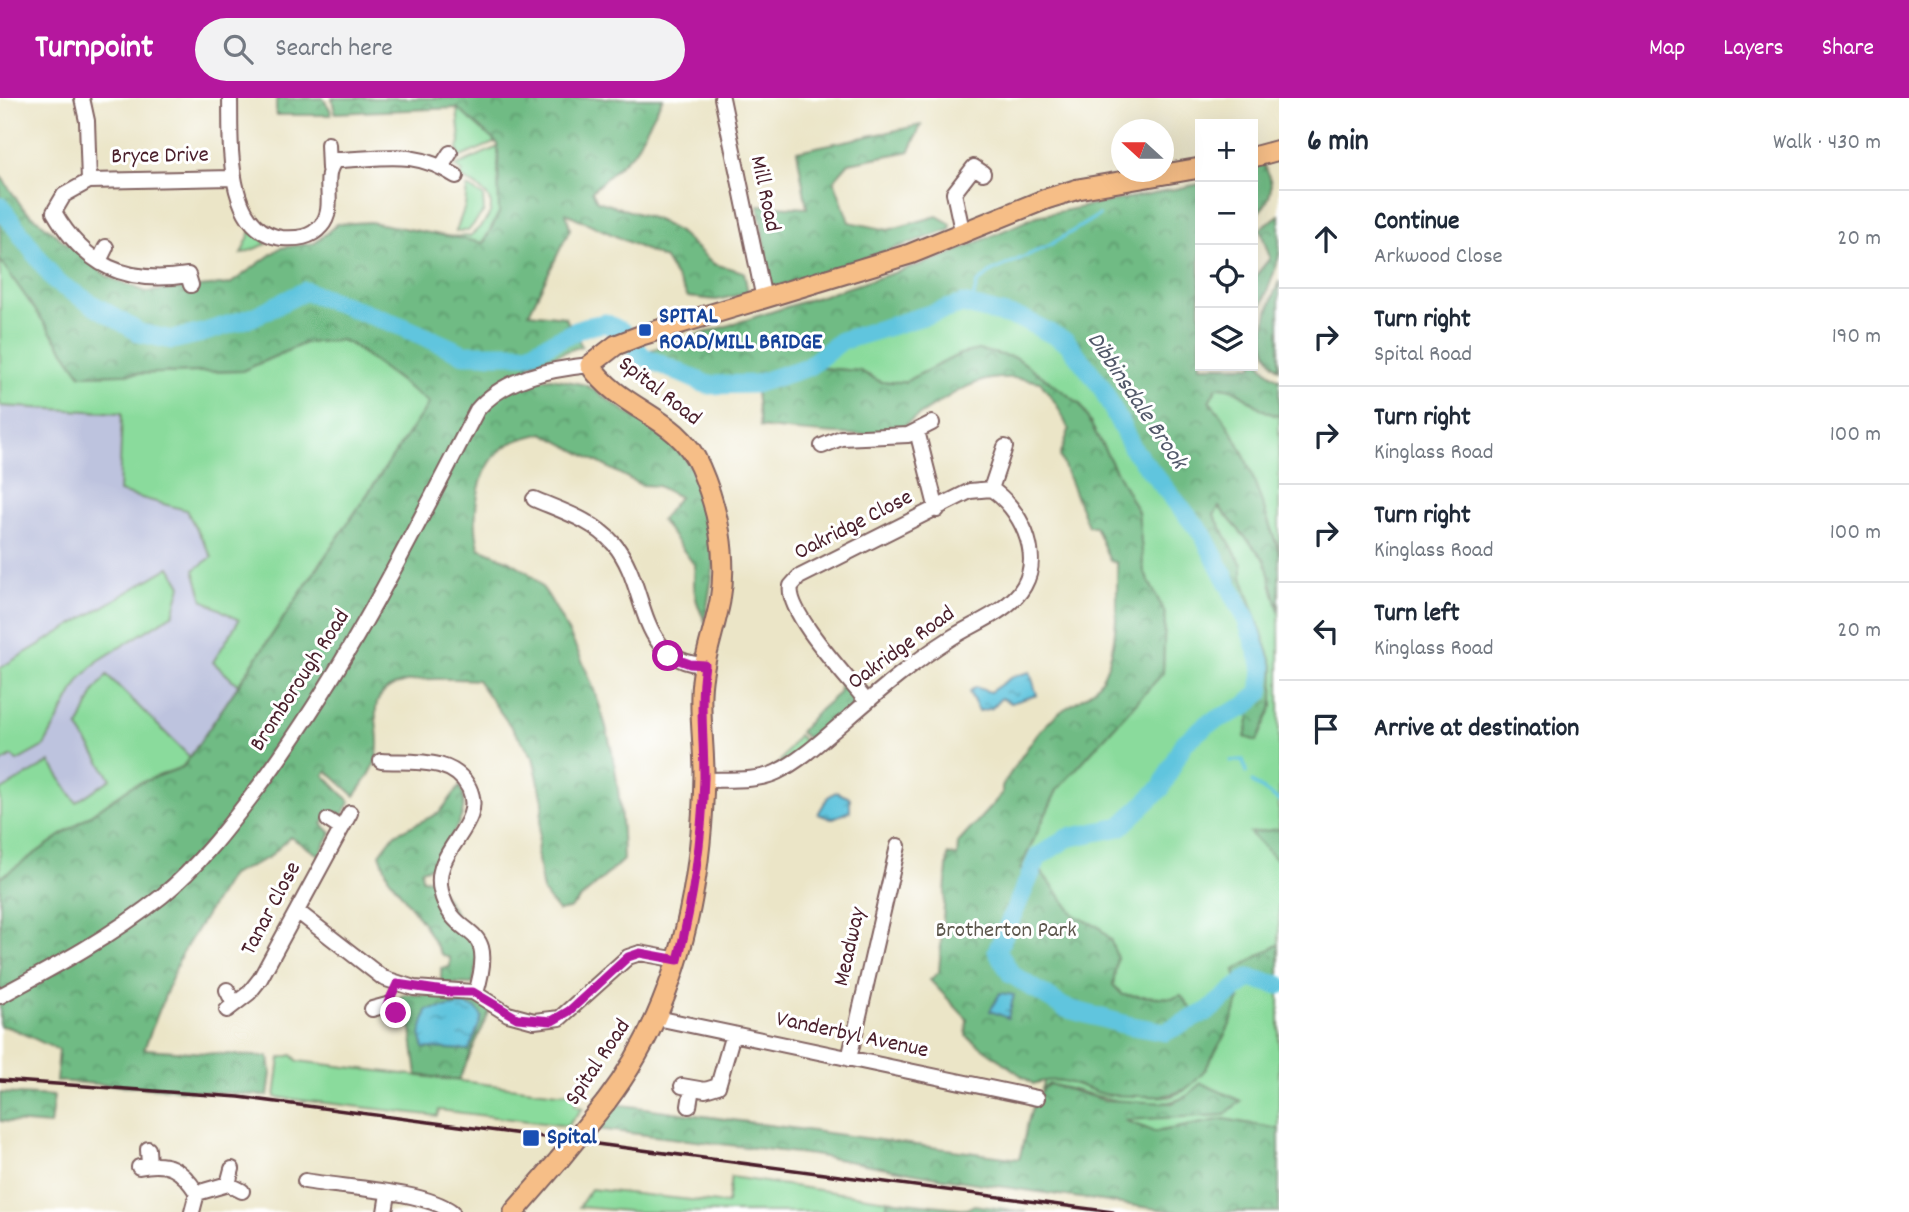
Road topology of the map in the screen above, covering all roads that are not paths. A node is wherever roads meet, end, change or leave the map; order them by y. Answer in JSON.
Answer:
{"nodes":[{"id":1,"x":82,"y":98,"type":"edge"},
{"id":2,"x":230,"y":98,"type":"edge"},
{"id":3,"x":722,"y":98,"type":"edge"},
{"id":4,"x":328,"y":144,"type":"dead end"},
{"id":5,"x":1279,"y":150,"type":"edge"},
{"id":6,"x":450,"y":153,"type":"dead end"},
{"id":7,"x":1258,"y":156,"type":"edge"},
{"id":8,"x":441,"y":167,"type":"junction"},
{"id":9,"x":329,"y":169,"type":"junction"},
{"id":10,"x":1195,"y":169,"type":"edge"},
{"id":11,"x":983,"y":173,"type":"dead end"},
{"id":12,"x":456,"y":176,"type":"dead end"},
{"id":13,"x":232,"y":178,"type":"junction"},
{"id":14,"x":89,"y":181,"type":"junction"},
{"id":15,"x":963,"y":235,"type":"junction"},
{"id":16,"x":106,"y":247,"type":"dead end"},
{"id":17,"x":99,"y":261,"type":"junction"},
{"id":18,"x":191,"y":285,"type":"dead end"},
{"id":19,"x":764,"y":299,"type":"junction"},
{"id":20,"x":590,"y":365,"type":"junction"},
{"id":21,"x":932,"y":423,"type":"dead end"},
{"id":22,"x":917,"y":431,"type":"junction"},
{"id":23,"x":822,"y":446,"type":"dead end"},
{"id":24,"x":999,"y":452,"type":"dead end"},
{"id":25,"x":991,"y":489,"type":"junction"},
{"id":26,"x":543,"y":499,"type":"dead end"},
{"id":27,"x":937,"y":510,"type":"junction"},
{"id":28,"x":705,"y":665,"type":"junction"},
{"id":29,"x":867,"y":702,"type":"junction"},
{"id":30,"x":381,"y":761,"type":"dead end"},
{"id":31,"x":704,"y":780,"type":"junction"},
{"id":32,"x":350,"y":813,"type":"dead end"},
{"id":33,"x":898,"y":846,"type":"dead end"},
{"id":34,"x":297,"y":911,"type":"junction"},
{"id":35,"x":678,"y":960,"type":"junction"},
{"id":36,"x":397,"y":984,"type":"junction"},
{"id":37,"x":227,"y":990,"type":"dead end"},
{"id":38,"x":476,"y":993,"type":"junction"},
{"id":39,"x":0,"y":996,"type":"edge"},
{"id":40,"x":372,"y":1009,"type":"dead end"},
{"id":41,"x":657,"y":1018,"type":"junction"},
{"id":42,"x":733,"y":1034,"type":"junction"},
{"id":43,"x":849,"y":1059,"type":"junction"},
{"id":44,"x":1037,"y":1098,"type":"dead end"},
{"id":45,"x":689,"y":1106,"type":"dead end"},
{"id":46,"x":148,"y":1149,"type":"dead end"},
{"id":47,"x":232,"y":1169,"type":"dead end"},
{"id":48,"x":305,"y":1181,"type":"dead end"},
{"id":49,"x":322,"y":1184,"type":"junction"},
{"id":50,"x":197,"y":1193,"type":"junction"},
{"id":51,"x":388,"y":1194,"type":"junction"},
{"id":52,"x":320,"y":1199,"type":"dead end"},
{"id":53,"x":192,"y":1212,"type":"edge"},
{"id":54,"x":385,"y":1212,"type":"edge"},
{"id":55,"x":452,"y":1212,"type":"edge"},
{"id":56,"x":514,"y":1212,"type":"edge"}],
"edges":[{"from":1,"to":14,"type":"street","name":"Bryce Drive"},
{"from":2,"to":13,"type":"street"},
{"from":3,"to":19,"type":"street","name":"Mill Road"},
{"from":4,"to":9,"type":"street"},
{"from":5,"to":7,"type":"main road"},
{"from":6,"to":8,"type":"street"},
{"from":8,"to":9,"type":"street"},
{"from":8,"to":12,"type":"street"},
{"from":9,"to":13,"type":"street"},
{"from":10,"to":15,"type":"main road","name":"Spital Road"},
{"from":11,"to":15,"type":"street"},
{"from":13,"to":14,"type":"street","name":"Bryce Drive"},
{"from":14,"to":17,"type":"street"},
{"from":15,"to":19,"type":"main road","name":"Spital Road"},
{"from":16,"to":17,"type":"street"},
{"from":17,"to":18,"type":"street"},
{"from":19,"to":20,"type":"main road","name":"Spital Road"},
{"from":20,"to":28,"type":"main road","name":"Spital Road"},
{"from":20,"to":39,"type":"street","name":"Bromborough Road"},
{"from":21,"to":22,"type":"street"},
{"from":22,"to":23,"type":"street"},
{"from":22,"to":27,"type":"street"},
{"from":24,"to":25,"type":"street"},
{"from":25,"to":27,"type":"street","name":"Oakridge Close"},
{"from":25,"to":29,"type":"street","name":"Oakridge Road"},
{"from":26,"to":28,"type":"street"},
{"from":27,"to":29,"type":"street","name":"Oakridge Close"},
{"from":28,"to":31,"type":"main road","name":"Spital Road"},
{"from":29,"to":31,"type":"street","name":"Oakridge Road"},
{"from":30,"to":38,"type":"street"},
{"from":31,"to":35,"type":"main road","name":"Spital Road"},
{"from":32,"to":34,"type":"street","name":"Tanar Close"},
{"from":33,"to":43,"type":"street","name":"Meadway"},
{"from":34,"to":36,"type":"street"},
{"from":34,"to":37,"type":"street","name":"Tanar Close"},
{"from":35,"to":38,"type":"street"},
{"from":35,"to":41,"type":"main road","name":"Spital Road"},
{"from":36,"to":38,"type":"street"},
{"from":36,"to":40,"type":"street"},
{"from":41,"to":42,"type":"street","name":"Vanderbyl Avenue"},
{"from":41,"to":56,"type":"main road","name":"Spital Road","bridge":true},
{"from":42,"to":43,"type":"street","name":"Vanderbyl Avenue"},
{"from":42,"to":45,"type":"street"},
{"from":43,"to":44,"type":"street","name":"Vanderbyl Avenue"},
{"from":46,"to":50,"type":"street"},
{"from":47,"to":50,"type":"street"},
{"from":48,"to":49,"type":"street"},
{"from":49,"to":51,"type":"street"},
{"from":49,"to":52,"type":"street"},
{"from":50,"to":53,"type":"street"},
{"from":51,"to":54,"type":"street"},
{"from":51,"to":55,"type":"street"}]}
